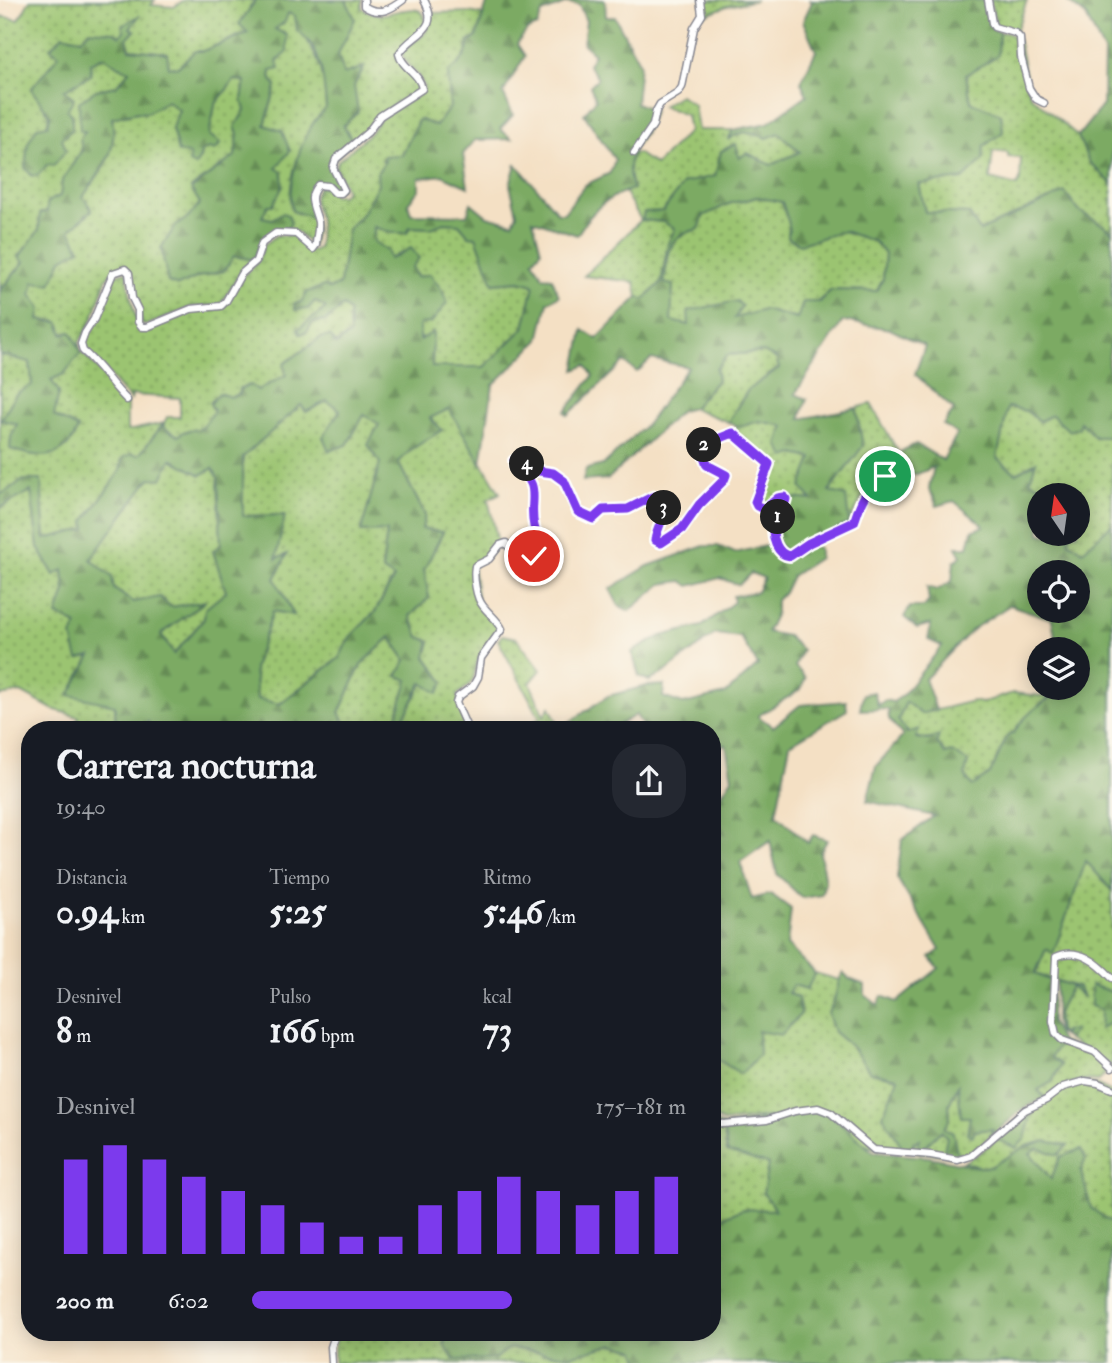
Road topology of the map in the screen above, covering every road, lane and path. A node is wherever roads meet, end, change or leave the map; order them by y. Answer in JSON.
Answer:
{"nodes":[{"id":1,"x":364,"y":0,"type":"edge"},
{"id":2,"x":403,"y":0,"type":"edge"},
{"id":3,"x":424,"y":0,"type":"edge"},
{"id":4,"x":700,"y":0,"type":"edge"},
{"id":5,"x":988,"y":0,"type":"edge"},
{"id":6,"x":1044,"y":103,"type":"dead end"},
{"id":7,"x":634,"y":153,"type":"dead end"},
{"id":8,"x":128,"y":400,"type":"dead end"},
{"id":9,"x":885,"y":476,"type":"dead end"},
{"id":10,"x":464,"y":721,"type":"edge"},
{"id":11,"x":1112,"y":978,"type":"edge"},
{"id":12,"x":1112,"y":1069,"type":"edge"},
{"id":13,"x":1112,"y":1089,"type":"edge"},
{"id":14,"x":721,"y":1123,"type":"edge"},
{"id":15,"x":333,"y":1341,"type":"edge"},
{"id":16,"x":332,"y":1363,"type":"edge"}],
"edges":[{"from":1,"to":2,"type":"street"},
{"from":3,"to":8,"type":"street"},
{"from":4,"to":7,"type":"street"},
{"from":5,"to":6,"type":"street"},
{"from":9,"to":10,"type":"street"},
{"from":11,"to":12,"type":"street"},
{"from":13,"to":14,"type":"street"},
{"from":15,"to":16,"type":"street"}]}
